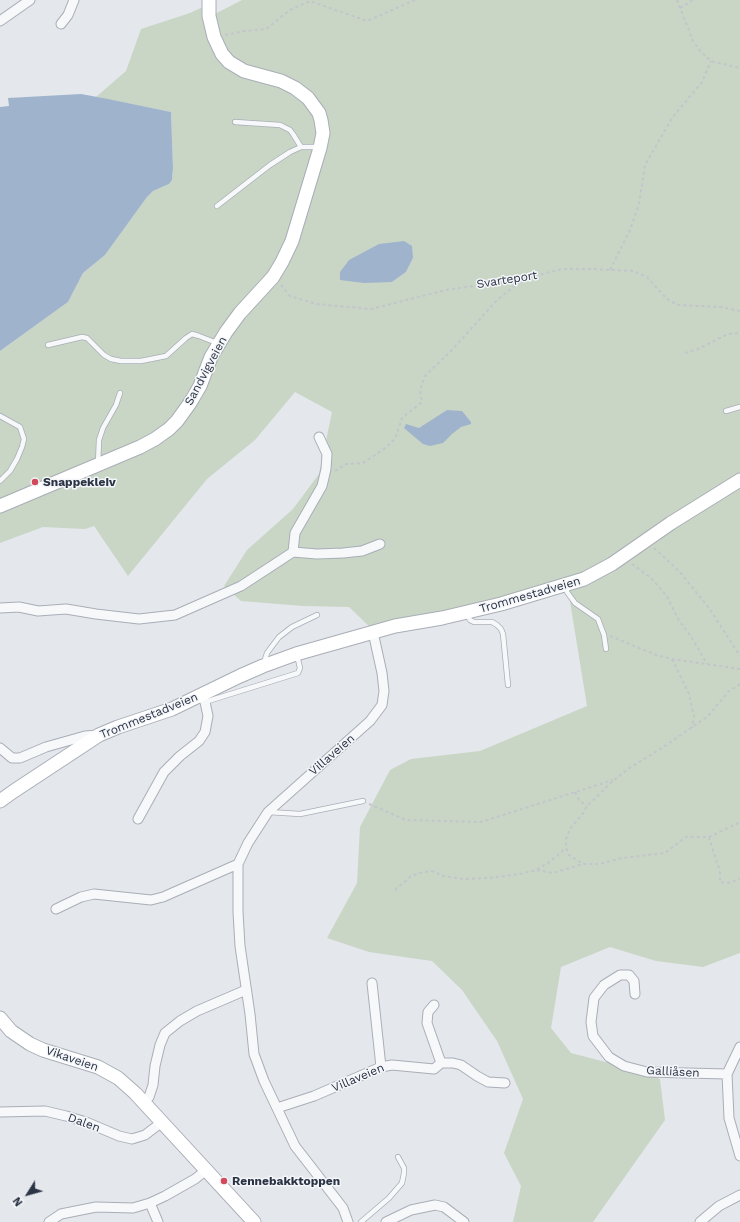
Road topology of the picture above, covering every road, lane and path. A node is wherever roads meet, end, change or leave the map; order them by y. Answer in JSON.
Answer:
{"nodes":[{"id":1,"x":30,"y":0,"type":"edge"},
{"id":2,"x":74,"y":0,"type":"edge"},
{"id":3,"x":209,"y":0,"type":"edge"},
{"id":4,"x":415,"y":0,"type":"edge"},
{"id":5,"x":677,"y":0,"type":"edge"},
{"id":6,"x":693,"y":0,"type":"edge"},
{"id":7,"x":680,"y":8,"type":"junction"},
{"id":8,"x":0,"y":21,"type":"edge"},
{"id":9,"x":61,"y":24,"type":"dead end"},
{"id":10,"x":214,"y":37,"type":"junction"},
{"id":11,"x":711,"y":61,"type":"junction"},
{"id":12,"x":740,"y":68,"type":"edge"},
{"id":13,"x":235,"y":122,"type":"dead end"},
{"id":14,"x":301,"y":147,"type":"junction"},
{"id":15,"x":320,"y":148,"type":"junction"},
{"id":16,"x":217,"y":206,"type":"dead end"},
{"id":17,"x":610,"y":270,"type":"junction"},
{"id":18,"x":272,"y":277,"type":"junction"},
{"id":19,"x":523,"y":279,"type":"junction"},
{"id":20,"x":740,"y":311,"type":"edge"},
{"id":21,"x":740,"y":333,"type":"edge"},
{"id":22,"x":219,"y":344,"type":"junction"},
{"id":23,"x":48,"y":345,"type":"dead end"},
{"id":24,"x":685,"y":353,"type":"dead end"},
{"id":25,"x":120,"y":393,"type":"dead end"},
{"id":26,"x":740,"y":407,"type":"edge"},
{"id":27,"x":726,"y":411,"type":"dead end"},
{"id":28,"x":0,"y":416,"type":"edge"},
{"id":29,"x":319,"y":437,"type":"dead end"},
{"id":30,"x":98,"y":465,"type":"junction"},
{"id":31,"x":324,"y":478,"type":"junction"},
{"id":32,"x":0,"y":480,"type":"edge"},
{"id":33,"x":740,"y":480,"type":"edge"},
{"id":34,"x":0,"y":506,"type":"edge"},
{"id":35,"x":380,"y":544,"type":"dead end"},
{"id":36,"x":651,"y":545,"type":"dead end"},
{"id":37,"x":293,"y":552,"type":"junction"},
{"id":38,"x":628,"y":561,"type":"dead end"},
{"id":39,"x":566,"y":585,"type":"junction"},
{"id":40,"x":0,"y":608,"type":"edge"},
{"id":41,"x":466,"y":613,"type":"junction"},
{"id":42,"x":317,"y":615,"type":"dead end"},
{"id":43,"x":373,"y":632,"type":"junction"},
{"id":44,"x":604,"y":635,"type":"junction"},
{"id":45,"x":606,"y":649,"type":"dead end"},
{"id":46,"x":296,"y":654,"type":"junction"},
{"id":47,"x":740,"y":656,"type":"edge"},
{"id":48,"x":672,"y":659,"type":"junction"},
{"id":49,"x":707,"y":664,"type":"junction"},
{"id":50,"x":264,"y":666,"type":"junction"},
{"id":51,"x":740,"y":669,"type":"edge"},
{"id":52,"x":740,"y":684,"type":"edge"},
{"id":53,"x":508,"y":685,"type":"dead end"},
{"id":54,"x":203,"y":698,"type":"junction"},
{"id":55,"x":692,"y":728,"type":"junction"},
{"id":56,"x":99,"y":735,"type":"junction"},
{"id":57,"x":0,"y":748,"type":"edge"},
{"id":58,"x":614,"y":780,"type":"junction"},
{"id":59,"x":575,"y":792,"type":"junction"},
{"id":60,"x":0,"y":801,"type":"edge"},
{"id":61,"x":363,"y":801,"type":"joint"},
{"id":62,"x":587,"y":806,"type":"junction"},
{"id":63,"x":268,"y":812,"type":"junction"},
{"id":64,"x":138,"y":819,"type":"dead end"},
{"id":65,"x":740,"y":822,"type":"edge"},
{"id":66,"x":710,"y":836,"type":"junction"},
{"id":67,"x":566,"y":848,"type":"junction"},
{"id":68,"x":238,"y":864,"type":"junction"},
{"id":69,"x":583,"y":864,"type":"junction"},
{"id":70,"x":536,"y":870,"type":"junction"},
{"id":71,"x":740,"y":879,"type":"edge"},
{"id":72,"x":396,"y":890,"type":"dead end"},
{"id":73,"x":56,"y":909,"type":"dead end"},
{"id":74,"x":372,"y":983,"type":"dead end"},
{"id":75,"x":246,"y":990,"type":"junction"},
{"id":76,"x":635,"y":994,"type":"dead end"},
{"id":77,"x":434,"y":1005,"type":"dead end"},
{"id":78,"x":0,"y":1018,"type":"edge"},
{"id":79,"x":740,"y":1047,"type":"edge"},
{"id":80,"x":441,"y":1063,"type":"junction"},
{"id":81,"x":381,"y":1066,"type":"junction"},
{"id":82,"x":727,"y":1074,"type":"junction"},
{"id":83,"x":505,"y":1083,"type":"dead end"},
{"id":84,"x":143,"y":1102,"type":"junction"},
{"id":85,"x":277,"y":1108,"type":"junction"},
{"id":86,"x":0,"y":1112,"type":"edge"},
{"id":87,"x":162,"y":1122,"type":"junction"},
{"id":88,"x":398,"y":1156,"type":"dead end"},
{"id":89,"x":740,"y":1156,"type":"edge"},
{"id":90,"x":205,"y":1171,"type":"junction"},
{"id":91,"x":740,"y":1195,"type":"edge"},
{"id":92,"x":150,"y":1203,"type":"junction"},
{"id":93,"x":63,"y":1218,"type":"edge"},
{"id":94,"x":49,"y":1222,"type":"edge"},
{"id":95,"x":158,"y":1222,"type":"edge"},
{"id":96,"x":254,"y":1222,"type":"edge"},
{"id":97,"x":348,"y":1222,"type":"edge"},
{"id":98,"x":361,"y":1222,"type":"edge"},
{"id":99,"x":386,"y":1222,"type":"edge"},
{"id":100,"x":464,"y":1222,"type":"edge"},
{"id":101,"x":700,"y":1222,"type":"edge"}],
"edges":[{"from":1,"to":8,"type":"street"},
{"from":2,"to":9,"type":"street"},
{"from":3,"to":10,"type":"main road","name":"Sandvigveien"},
{"from":4,"to":10,"type":"path"},
{"from":5,"to":7,"type":"path"},
{"from":6,"to":7,"type":"path"},
{"from":7,"to":11,"type":"path"},
{"from":10,"to":15,"type":"main road","name":"Sandvigveien"},
{"from":11,"to":12,"type":"path"},
{"from":11,"to":17,"type":"path"},
{"from":13,"to":14,"type":"lane"},
{"from":14,"to":15,"type":"lane"},
{"from":14,"to":16,"type":"lane"},
{"from":15,"to":18,"type":"main road","name":"Sandvigveien"},
{"from":17,"to":19,"type":"path","name":"Svarteport"},
{"from":17,"to":20,"type":"path","name":"Svarteport"},
{"from":18,"to":19,"type":"path","name":"Svarteport"},
{"from":18,"to":22,"type":"main road","name":"Sandvigveien"},
{"from":19,"to":31,"type":"path"},
{"from":21,"to":24,"type":"path"},
{"from":22,"to":23,"type":"lane"},
{"from":22,"to":30,"type":"main road","name":"Sandvigveien"},
{"from":25,"to":30,"type":"lane"},
{"from":26,"to":27,"type":"lane"},
{"from":28,"to":32,"type":"lane"},
{"from":29,"to":31,"type":"street"},
{"from":30,"to":34,"type":"main road","name":"Sandvigveien"},
{"from":31,"to":37,"type":"street"},
{"from":33,"to":39,"type":"main road","name":"Trommestadveien"},
{"from":35,"to":37,"type":"street"},
{"from":36,"to":47,"type":"path"},
{"from":37,"to":40,"type":"street"},
{"from":38,"to":49,"type":"path"},
{"from":39,"to":41,"type":"main road","name":"Trommestadveien"},
{"from":39,"to":44,"type":"lane"},
{"from":41,"to":43,"type":"main road","name":"Trommestadveien"},
{"from":41,"to":53,"type":"lane"},
{"from":42,"to":50,"type":"lane"},
{"from":43,"to":46,"type":"main road","name":"Trommestadveien"},
{"from":43,"to":63,"type":"street","name":"Villaveien"},
{"from":44,"to":45,"type":"lane"},
{"from":44,"to":48,"type":"path"},
{"from":46,"to":50,"type":"main road","name":"Trommestadveien"},
{"from":46,"to":54,"type":"lane","name":"Trommestadveien"},
{"from":48,"to":49,"type":"path"},
{"from":48,"to":55,"type":"path"},
{"from":49,"to":51,"type":"path"},
{"from":50,"to":54,"type":"main road","name":"Trommestadveien"},
{"from":52,"to":55,"type":"path"},
{"from":54,"to":56,"type":"main road","name":"Trommestadveien"},
{"from":54,"to":64,"type":"street"},
{"from":55,"to":58,"type":"path"},
{"from":56,"to":57,"type":"street"},
{"from":56,"to":60,"type":"main road","name":"Trommestadveien"},
{"from":58,"to":59,"type":"path"},
{"from":58,"to":62,"type":"path"},
{"from":59,"to":61,"type":"path"},
{"from":59,"to":62,"type":"path"},
{"from":61,"to":63,"type":"lane"},
{"from":62,"to":67,"type":"path"},
{"from":63,"to":68,"type":"street","name":"Villaveien"},
{"from":65,"to":66,"type":"path"},
{"from":66,"to":69,"type":"path"},
{"from":66,"to":71,"type":"path"},
{"from":67,"to":69,"type":"path"},
{"from":67,"to":70,"type":"path"},
{"from":68,"to":73,"type":"street"},
{"from":68,"to":75,"type":"street","name":"Villaveien"},
{"from":69,"to":70,"type":"path"},
{"from":70,"to":72,"type":"path"},
{"from":74,"to":81,"type":"street"},
{"from":75,"to":84,"type":"street"},
{"from":75,"to":85,"type":"street","name":"Villaveien"},
{"from":76,"to":82,"type":"street","name":"Galliåsen"},
{"from":77,"to":80,"type":"street"},
{"from":78,"to":84,"type":"main road","name":"Vikaveien"},
{"from":79,"to":82,"type":"street"},
{"from":80,"to":81,"type":"street","name":"Villaveien"},
{"from":80,"to":83,"type":"street","name":"Villaveien"},
{"from":81,"to":85,"type":"street","name":"Villaveien"},
{"from":82,"to":89,"type":"street"},
{"from":84,"to":87,"type":"main road","name":"Vikaveien"},
{"from":85,"to":97,"type":"street","name":"Villaveien"},
{"from":86,"to":87,"type":"street","name":"Dalen"},
{"from":87,"to":90,"type":"main road","name":"Vikaveien"},
{"from":88,"to":98,"type":"lane"},
{"from":90,"to":92,"type":"street"},
{"from":90,"to":96,"type":"main road","name":"Vikaveien"},
{"from":91,"to":101,"type":"street"},
{"from":92,"to":93,"type":"street"},
{"from":92,"to":95,"type":"street"},
{"from":93,"to":94,"type":"street"},
{"from":99,"to":100,"type":"street"}]}
